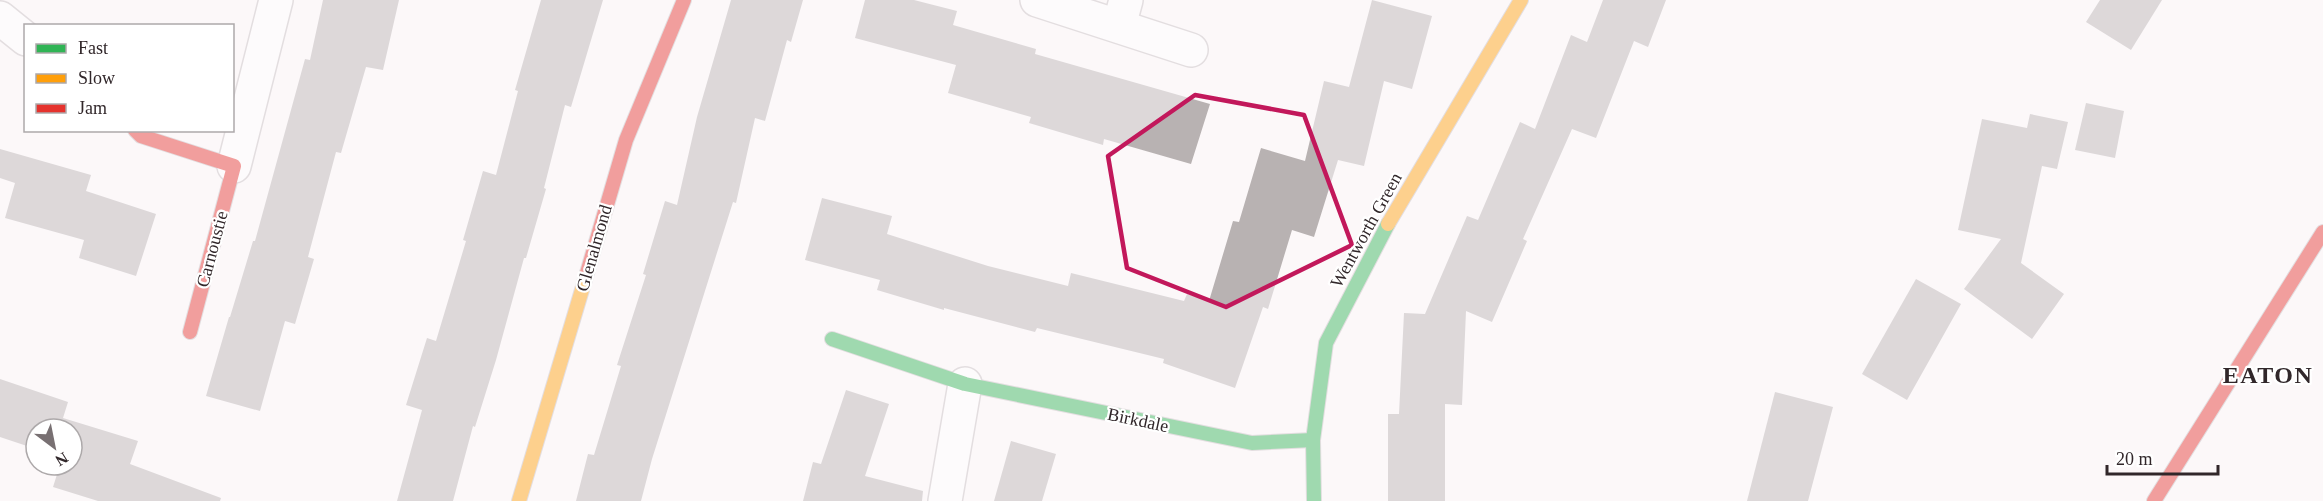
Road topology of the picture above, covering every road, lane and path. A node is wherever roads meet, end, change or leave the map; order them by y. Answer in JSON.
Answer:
{"nodes":[{"id":1,"x":276,"y":0,"type":"edge"},
{"id":2,"x":684,"y":0,"type":"edge"},
{"id":3,"x":1037,"y":0,"type":"edge"},
{"id":4,"x":1521,"y":0,"type":"edge"},
{"id":5,"x":1122,"y":13,"type":"edge"},
{"id":6,"x":0,"y":18,"type":"edge"},
{"id":7,"x":24,"y":37,"type":"edge"},
{"id":8,"x":1191,"y":50,"type":"dead end"},
{"id":9,"x":137,"y":132,"type":"edge"},
{"id":10,"x":234,"y":166,"type":"junction"},
{"id":11,"x":2323,"y":232,"type":"edge"},
{"id":12,"x":190,"y":332,"type":"dead end"},
{"id":13,"x":832,"y":339,"type":"dead end"},
{"id":14,"x":965,"y":384,"type":"junction"},
{"id":15,"x":1312,"y":440,"type":"junction"},
{"id":16,"x":519,"y":501,"type":"edge"},
{"id":17,"x":945,"y":501,"type":"edge"},
{"id":18,"x":1314,"y":501,"type":"edge"},
{"id":19,"x":2154,"y":501,"type":"edge"}],
"edges":[{"from":1,"to":10,"type":"street","name":"Carnoustie"},
{"from":2,"to":16,"type":"main road","name":"Glenalmond"},
{"from":3,"to":5,"type":"street"},
{"from":4,"to":15,"type":"main road","name":"Wentworth Green"},
{"from":5,"to":8,"type":"street"},
{"from":6,"to":7,"type":"street"},
{"from":9,"to":10,"type":"main road"},
{"from":10,"to":12,"type":"main road","name":"Carnoustie"},
{"from":11,"to":19,"type":"main road"},
{"from":13,"to":14,"type":"main road","name":"Birkdale"},
{"from":14,"to":15,"type":"main road","name":"Birkdale"},
{"from":14,"to":17,"type":"street"},
{"from":15,"to":18,"type":"main road","name":"Wentworth Green"}]}
